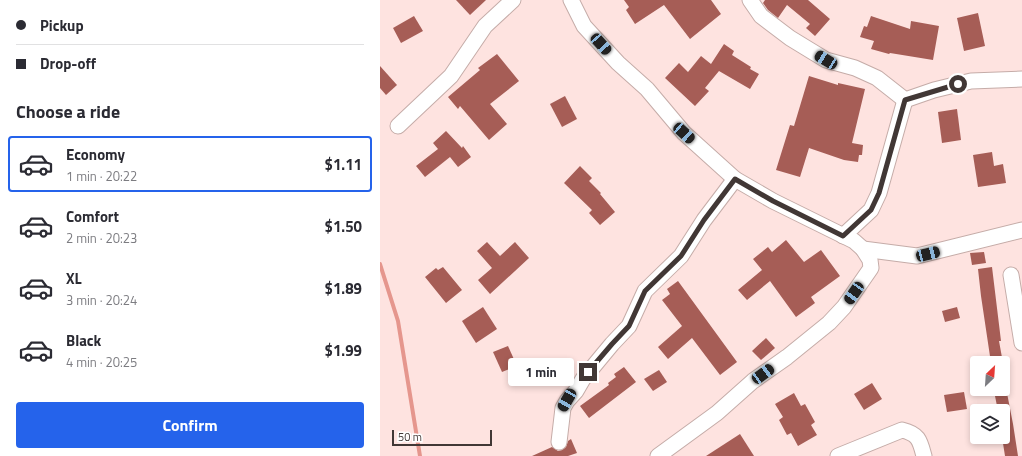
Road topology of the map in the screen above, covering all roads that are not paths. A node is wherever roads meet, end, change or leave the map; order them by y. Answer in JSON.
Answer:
{"nodes":[{"id":1,"x":513,"y":0,"type":"edge"},
{"id":2,"x":571,"y":0,"type":"edge"},
{"id":3,"x":750,"y":0,"type":"edge"},
{"id":4,"x":1022,"y":79,"type":"edge"},
{"id":5,"x":905,"y":100,"type":"junction"},
{"id":6,"x":398,"y":126,"type":"dead end"},
{"id":7,"x":735,"y":179,"type":"junction"},
{"id":8,"x":1022,"y":230,"type":"edge"},
{"id":9,"x":843,"y":236,"type":"junction"},
{"id":10,"x":863,"y":249,"type":"junction"},
{"id":11,"x":1011,"y":275,"type":"dead end"},
{"id":12,"x":1022,"y":343,"type":"edge"},
{"id":13,"x":559,"y":442,"type":"dead end"},
{"id":14,"x":658,"y":456,"type":"edge"},
{"id":15,"x":838,"y":456,"type":"edge"},
{"id":16,"x":924,"y":456,"type":"edge"}],
"edges":[{"from":1,"to":6,"type":"street"},
{"from":2,"to":7,"type":"street"},
{"from":3,"to":5,"type":"street"},
{"from":4,"to":5,"type":"street"},
{"from":5,"to":9,"type":"street"},
{"from":7,"to":9,"type":"street"},
{"from":7,"to":13,"type":"street"},
{"from":8,"to":10,"type":"street"},
{"from":9,"to":10,"type":"street"},
{"from":10,"to":14,"type":"street"},
{"from":11,"to":12,"type":"street"},
{"from":15,"to":16,"type":"street"}]}
